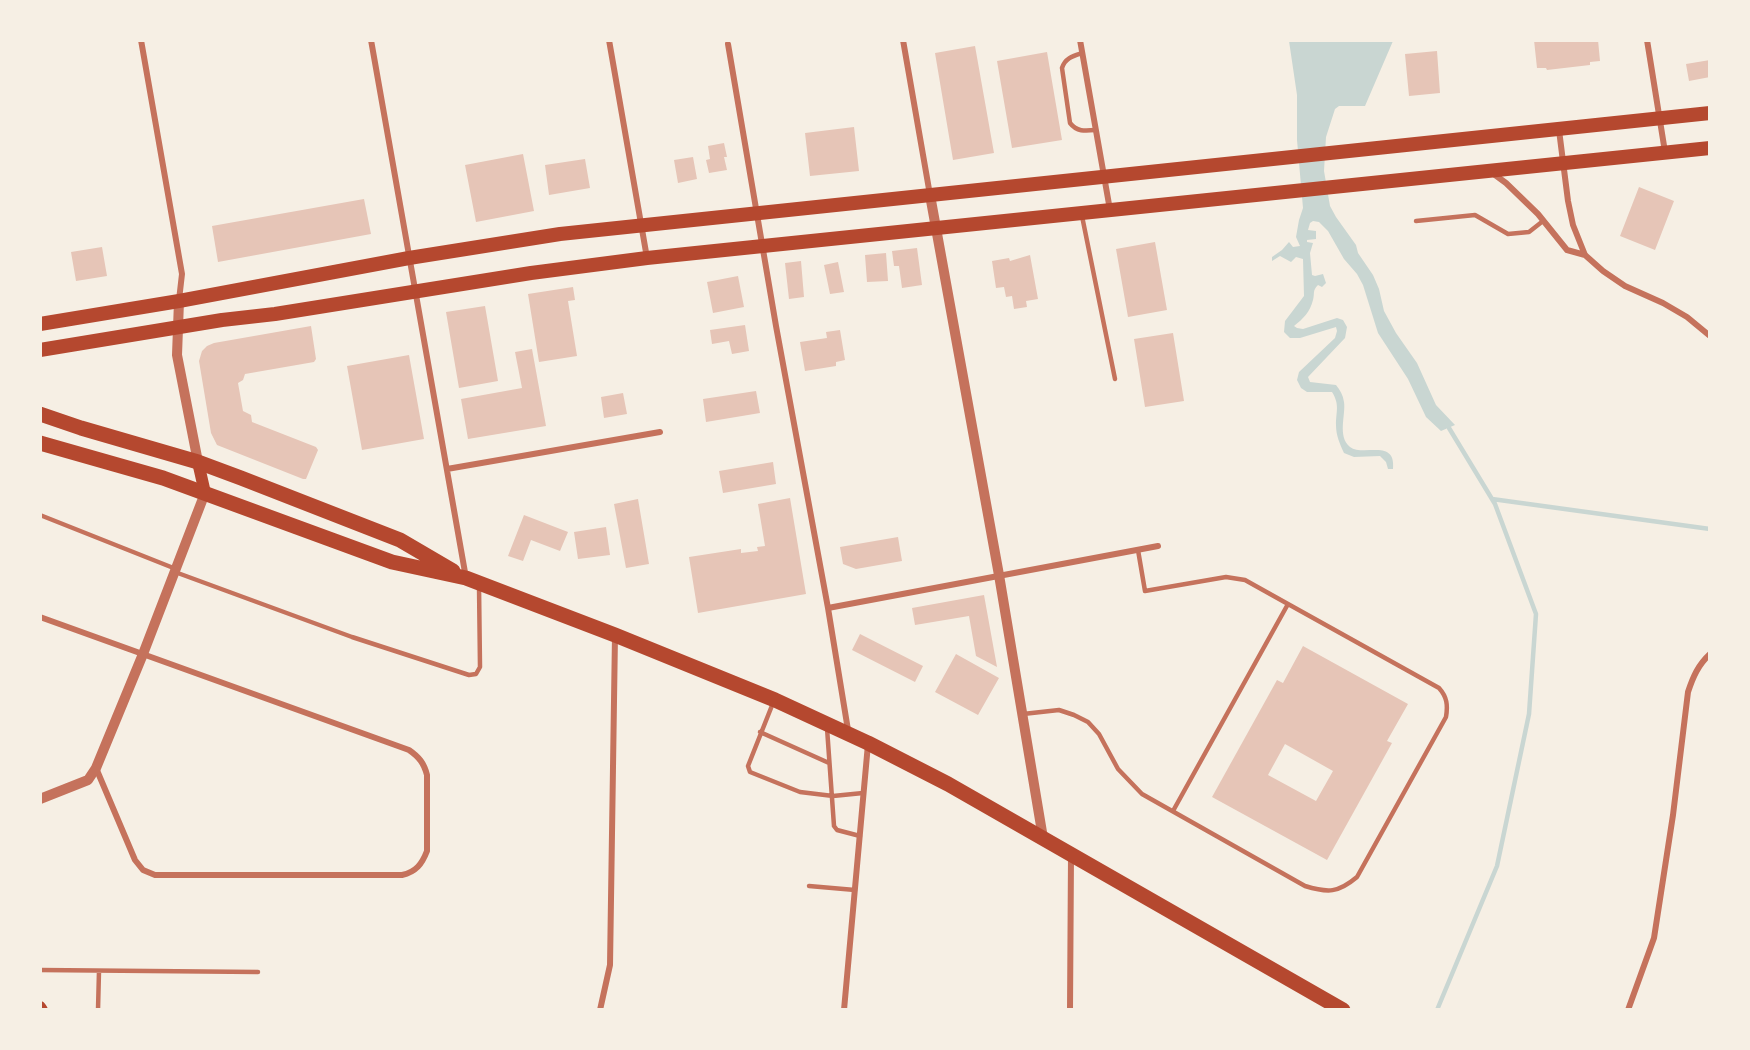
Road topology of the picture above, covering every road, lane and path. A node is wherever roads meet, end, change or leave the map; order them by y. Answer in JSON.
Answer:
{"nodes":[{"id":1,"x":141,"y":40,"type":"edge"},
{"id":2,"x":371,"y":40,"type":"edge"},
{"id":3,"x":609,"y":40,"type":"edge"},
{"id":4,"x":903,"y":40,"type":"edge"},
{"id":5,"x":1080,"y":40,"type":"edge"},
{"id":6,"x":1647,"y":40,"type":"edge"},
{"id":7,"x":728,"y":44,"type":"dead end"},
{"id":8,"x":1082,"y":53,"type":"junction"},
{"id":9,"x":1710,"y":113,"type":"edge"},
{"id":10,"x":1660,"y":119,"type":"junction"},
{"id":11,"x":1096,"y":130,"type":"junction"},
{"id":12,"x":1559,"y":130,"type":"junction"},
{"id":13,"x":1710,"y":148,"type":"edge"},
{"id":14,"x":1665,"y":152,"type":"junction"},
{"id":15,"x":1563,"y":162,"type":"junction"},
{"id":16,"x":1488,"y":170,"type":"junction"},
{"id":17,"x":1104,"y":177,"type":"junction"},
{"id":18,"x":930,"y":195,"type":"junction"},
{"id":19,"x":1110,"y":210,"type":"junction"},
{"id":20,"x":757,"y":213,"type":"junction"},
{"id":21,"x":1081,"y":213,"type":"junction"},
{"id":22,"x":1416,"y":221,"type":"dead end"},
{"id":23,"x":1543,"y":221,"type":"junction"},
{"id":24,"x":642,"y":225,"type":"junction"},
{"id":25,"x":936,"y":227,"type":"junction"},
{"id":26,"x":763,"y":246,"type":"junction"},
{"id":27,"x":1585,"y":255,"type":"junction"},
{"id":28,"x":409,"y":258,"type":"junction"},
{"id":29,"x":647,"y":258,"type":"junction"},
{"id":30,"x":415,"y":291,"type":"junction"},
{"id":31,"x":179,"y":301,"type":"junction"},
{"id":32,"x":40,"y":324,"type":"edge"},
{"id":33,"x":178,"y":327,"type":"junction"},
{"id":34,"x":1710,"y":336,"type":"edge"},
{"id":35,"x":40,"y":350,"type":"edge"},
{"id":36,"x":1115,"y":379,"type":"dead end"},
{"id":37,"x":40,"y":414,"type":"edge"},
{"id":38,"x":660,"y":432,"type":"dead end"},
{"id":39,"x":40,"y":443,"type":"edge"},
{"id":40,"x":198,"y":462,"type":"junction"},
{"id":41,"x":447,"y":469,"type":"junction"},
{"id":42,"x":205,"y":493,"type":"junction"},
{"id":43,"x":40,"y":515,"type":"edge"},
{"id":44,"x":1158,"y":546,"type":"dead end"},
{"id":45,"x":1138,"y":550,"type":"junction"},
{"id":46,"x":175,"y":571,"type":"junction"},
{"id":47,"x":999,"y":575,"type":"junction"},
{"id":48,"x":472,"y":581,"type":"junction"},
{"id":49,"x":1288,"y":604,"type":"junction"},
{"id":50,"x":828,"y":608,"type":"junction"},
{"id":51,"x":40,"y":616,"type":"edge"},
{"id":52,"x":615,"y":635,"type":"junction"},
{"id":53,"x":143,"y":654,"type":"junction"},
{"id":54,"x":1710,"y":654,"type":"edge"},
{"id":55,"x":775,"y":700,"type":"junction"},
{"id":56,"x":1023,"y":714,"type":"junction"},
{"id":57,"x":826,"y":724,"type":"junction"},
{"id":58,"x":760,"y":732,"type":"junction"},
{"id":59,"x":849,"y":734,"type":"junction"},
{"id":60,"x":868,"y":744,"type":"junction"},
{"id":61,"x":829,"y":763,"type":"junction"},
{"id":62,"x":96,"y":768,"type":"junction"},
{"id":63,"x":863,"y":793,"type":"junction"},
{"id":64,"x":833,"y":796,"type":"junction"},
{"id":65,"x":40,"y":799,"type":"edge"},
{"id":66,"x":1173,"y":811,"type":"junction"},
{"id":67,"x":860,"y":836,"type":"junction"},
{"id":68,"x":1043,"y":838,"type":"junction"},
{"id":69,"x":1071,"y":856,"type":"junction"},
{"id":70,"x":809,"y":886,"type":"dead end"},
{"id":71,"x":855,"y":890,"type":"junction"},
{"id":72,"x":40,"y":970,"type":"edge"},
{"id":73,"x":99,"y":971,"type":"junction"},
{"id":74,"x":258,"y":972,"type":"dead end"},
{"id":75,"x":98,"y":1010,"type":"edge"},
{"id":76,"x":600,"y":1010,"type":"edge"},
{"id":77,"x":844,"y":1010,"type":"edge"},
{"id":78,"x":1070,"y":1010,"type":"edge"},
{"id":79,"x":1343,"y":1010,"type":"edge"},
{"id":80,"x":1628,"y":1010,"type":"edge"}],
"edges":[{"from":1,"to":31,"type":"street"},
{"from":2,"to":28,"type":"street"},
{"from":3,"to":24,"type":"street"},
{"from":4,"to":18,"type":"street"},
{"from":5,"to":8,"type":"street"},
{"from":6,"to":10,"type":"street"},
{"from":7,"to":20,"type":"street"},
{"from":8,"to":11,"type":"street"},
{"from":8,"to":11,"type":"lane"},
{"from":9,"to":10,"type":"main road"},
{"from":10,"to":12,"type":"main road"},
{"from":10,"to":14,"type":"street"},
{"from":11,"to":17,"type":"street"},
{"from":12,"to":15,"type":"street"},
{"from":12,"to":17,"type":"main road"},
{"from":13,"to":14,"type":"main road"},
{"from":14,"to":15,"type":"main road"},
{"from":15,"to":16,"type":"main road"},
{"from":15,"to":27,"type":"street"},
{"from":16,"to":19,"type":"main road"},
{"from":16,"to":23,"type":"street"},
{"from":17,"to":18,"type":"main road"},
{"from":17,"to":19,"type":"street"},
{"from":18,"to":20,"type":"main road"},
{"from":18,"to":25,"type":"street"},
{"from":19,"to":21,"type":"main road"},
{"from":20,"to":24,"type":"main road"},
{"from":20,"to":26,"type":"street"},
{"from":21,"to":25,"type":"main road"},
{"from":21,"to":36,"type":"lane"},
{"from":22,"to":23,"type":"lane"},
{"from":23,"to":27,"type":"street"},
{"from":24,"to":28,"type":"main road"},
{"from":24,"to":29,"type":"street"},
{"from":25,"to":26,"type":"main road"},
{"from":25,"to":47,"type":"street"},
{"from":26,"to":29,"type":"main road"},
{"from":26,"to":50,"type":"street"},
{"from":27,"to":34,"type":"street"},
{"from":28,"to":30,"type":"street"},
{"from":28,"to":31,"type":"main road"},
{"from":29,"to":30,"type":"main road"},
{"from":30,"to":33,"type":"main road"},
{"from":30,"to":41,"type":"street"},
{"from":31,"to":32,"type":"main road"},
{"from":31,"to":33,"type":"street"},
{"from":33,"to":35,"type":"main road"},
{"from":33,"to":40,"type":"street"},
{"from":37,"to":40,"type":"highway"},
{"from":38,"to":41,"type":"street"},
{"from":39,"to":42,"type":"highway"},
{"from":40,"to":42,"type":"main road"},
{"from":40,"to":48,"type":"highway"},
{"from":41,"to":48,"type":"street"},
{"from":42,"to":46,"type":"street"},
{"from":42,"to":48,"type":"highway"},
{"from":43,"to":46,"type":"lane"},
{"from":44,"to":45,"type":"street"},
{"from":45,"to":47,"type":"street"},
{"from":45,"to":49,"type":"lane"},
{"from":46,"to":48,"type":"lane"},
{"from":46,"to":53,"type":"street"},
{"from":47,"to":50,"type":"street"},
{"from":47,"to":56,"type":"street"},
{"from":48,"to":52,"type":"highway"},
{"from":49,"to":66,"type":"lane"},
{"from":49,"to":66,"type":"lane"},
{"from":50,"to":59,"type":"street"},
{"from":51,"to":53,"type":"street"},
{"from":52,"to":55,"type":"highway"},
{"from":52,"to":76,"type":"street"},
{"from":53,"to":62,"type":"street"},
{"from":53,"to":62,"type":"street"},
{"from":54,"to":80,"type":"street"},
{"from":55,"to":57,"type":"highway"},
{"from":55,"to":58,"type":"lane"},
{"from":56,"to":66,"type":"lane"},
{"from":56,"to":68,"type":"street"},
{"from":57,"to":59,"type":"highway"},
{"from":57,"to":61,"type":"lane"},
{"from":58,"to":61,"type":"lane"},
{"from":58,"to":64,"type":"lane"},
{"from":59,"to":60,"type":"highway"},
{"from":60,"to":63,"type":"street"},
{"from":60,"to":68,"type":"highway"},
{"from":61,"to":64,"type":"lane"},
{"from":62,"to":65,"type":"street"},
{"from":63,"to":64,"type":"lane"},
{"from":63,"to":67,"type":"street"},
{"from":64,"to":67,"type":"lane"},
{"from":67,"to":71,"type":"street"},
{"from":68,"to":69,"type":"highway"},
{"from":69,"to":78,"type":"street"},
{"from":69,"to":79,"type":"highway"},
{"from":70,"to":71,"type":"lane"},
{"from":71,"to":77,"type":"street"},
{"from":72,"to":73,"type":"lane"},
{"from":73,"to":74,"type":"lane"},
{"from":73,"to":75,"type":"lane"}]}
